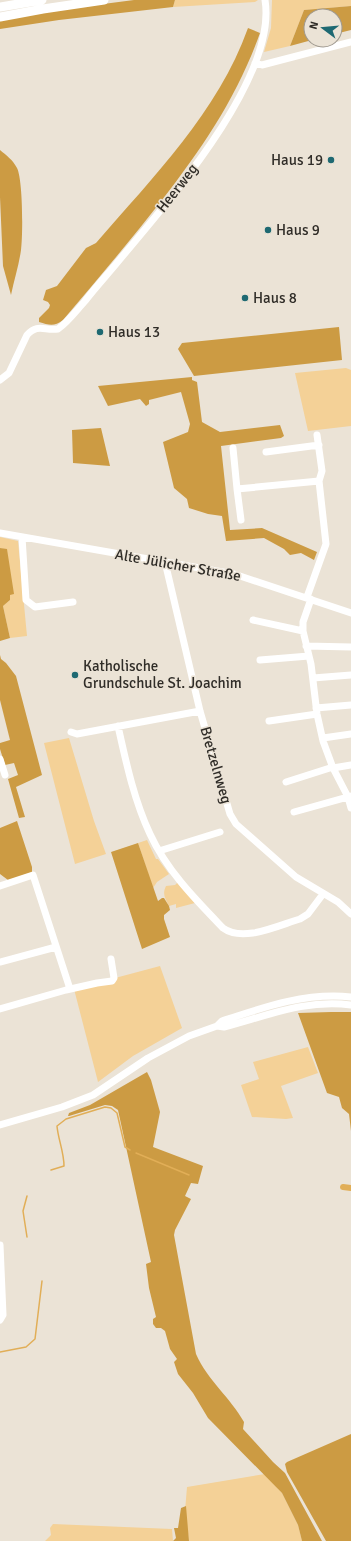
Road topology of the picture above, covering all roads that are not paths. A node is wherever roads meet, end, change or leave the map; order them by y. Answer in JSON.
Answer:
{"nodes":[{"id":1,"x":42,"y":0,"type":"edge"},
{"id":2,"x":104,"y":0,"type":"edge"},
{"id":3,"x":265,"y":0,"type":"edge"},
{"id":4,"x":0,"y":7,"type":"edge"},
{"id":5,"x":0,"y":17,"type":"edge"},
{"id":6,"x":351,"y":42,"type":"edge"},
{"id":7,"x":255,"y":63,"type":"junction"},
{"id":8,"x":0,"y":380,"type":"edge"},
{"id":9,"x":317,"y":436,"type":"dead end"},
{"id":10,"x":319,"y":446,"type":"junction"},
{"id":11,"x":233,"y":448,"type":"dead end"},
{"id":12,"x":266,"y":452,"type":"dead end"},
{"id":13,"x":319,"y":481,"type":"junction"},
{"id":14,"x":237,"y":489,"type":"junction"},
{"id":15,"x":241,"y":520,"type":"dead end"},
{"id":16,"x":0,"y":533,"type":"edge"},
{"id":17,"x":22,"y":537,"type":"junction"},
{"id":18,"x":165,"y":562,"type":"junction"},
{"id":19,"x":309,"y":598,"type":"junction"},
{"id":20,"x":73,"y":602,"type":"dead end"},
{"id":21,"x":351,"y":613,"type":"edge"},
{"id":22,"x":253,"y":620,"type":"dead end"},
{"id":23,"x":303,"y":631,"type":"junction"},
{"id":24,"x":306,"y":646,"type":"junction"},
{"id":25,"x":351,"y":647,"type":"edge"},
{"id":26,"x":309,"y":656,"type":"junction"},
{"id":27,"x":260,"y":660,"type":"dead end"},
{"id":28,"x":351,"y":675,"type":"edge"},
{"id":29,"x":314,"y":678,"type":"junction"},
{"id":30,"x":351,"y":704,"type":"edge"},
{"id":31,"x":200,"y":711,"type":"junction"},
{"id":32,"x":317,"y":711,"type":"junction"},
{"id":33,"x":269,"y":721,"type":"dead end"},
{"id":34,"x":118,"y":726,"type":"junction"},
{"id":35,"x":71,"y":732,"type":"dead end"},
{"id":36,"x":351,"y":734,"type":"edge"},
{"id":37,"x":323,"y":738,"type":"junction"},
{"id":38,"x":0,"y":759,"type":"edge"},
{"id":39,"x":351,"y":765,"type":"edge"},
{"id":40,"x":333,"y":768,"type":"junction"},
{"id":41,"x":5,"y":775,"type":"dead end"},
{"id":42,"x":286,"y":782,"type":"dead end"},
{"id":43,"x":349,"y":797,"type":"edge"},
{"id":44,"x":351,"y":808,"type":"edge"},
{"id":45,"x":294,"y":812,"type":"dead end"},
{"id":46,"x":220,"y":832,"type":"dead end"},
{"id":47,"x":159,"y":851,"type":"junction"},
{"id":48,"x":0,"y":886,"type":"edge"},
{"id":49,"x":323,"y":894,"type":"junction"},
{"id":50,"x":351,"y":914,"type":"edge"},
{"id":51,"x":56,"y":947,"type":"junction"},
{"id":52,"x":111,"y":959,"type":"dead end"},
{"id":53,"x":0,"y":962,"type":"edge"},
{"id":54,"x":70,"y":989,"type":"junction"},
{"id":55,"x":351,"y":997,"type":"edge"},
{"id":56,"x":351,"y":1005,"type":"edge"},
{"id":57,"x":0,"y":1010,"type":"edge"},
{"id":58,"x":217,"y":1026,"type":"junction"},
{"id":59,"x":0,"y":1125,"type":"edge"},
{"id":60,"x":0,"y":1245,"type":"edge"},
{"id":61,"x":0,"y":1320,"type":"edge"}],
"edges":[{"from":1,"to":4,"type":"main road"},
{"from":2,"to":5,"type":"main road"},
{"from":3,"to":7,"type":"street","name":"Heerweg"},
{"from":6,"to":7,"type":"street"},
{"from":7,"to":8,"type":"street","name":"Heerweg"},
{"from":9,"to":10,"type":"street"},
{"from":10,"to":12,"type":"street"},
{"from":10,"to":13,"type":"street"},
{"from":11,"to":14,"type":"street"},
{"from":13,"to":14,"type":"street"},
{"from":13,"to":19,"type":"street"},
{"from":14,"to":15,"type":"street"},
{"from":16,"to":17,"type":"street","name":"Alte Jülicher Straße"},
{"from":17,"to":18,"type":"street","name":"Alte Jülicher Straße"},
{"from":17,"to":20,"type":"street"},
{"from":18,"to":19,"type":"street","name":"Alte Jülicher Straße"},
{"from":18,"to":31,"type":"street","name":"Bretzelnweg"},
{"from":19,"to":21,"type":"street","name":"Alte Jülicher Straße"},
{"from":19,"to":23,"type":"street"},
{"from":22,"to":23,"type":"street"},
{"from":23,"to":24,"type":"street"},
{"from":24,"to":25,"type":"street"},
{"from":24,"to":26,"type":"street"},
{"from":26,"to":27,"type":"street"},
{"from":26,"to":29,"type":"street"},
{"from":28,"to":29,"type":"street"},
{"from":29,"to":32,"type":"street"},
{"from":30,"to":32,"type":"street"},
{"from":31,"to":34,"type":"street"},
{"from":31,"to":49,"type":"street","name":"Bretzelnweg"},
{"from":32,"to":33,"type":"street"},
{"from":32,"to":37,"type":"street"},
{"from":34,"to":35,"type":"street"},
{"from":34,"to":47,"type":"street"},
{"from":36,"to":37,"type":"street"},
{"from":37,"to":40,"type":"street"},
{"from":38,"to":41,"type":"street"},
{"from":39,"to":40,"type":"street"},
{"from":40,"to":42,"type":"street"},
{"from":40,"to":43,"type":"street"},
{"from":43,"to":44,"type":"street"},
{"from":43,"to":45,"type":"street"},
{"from":46,"to":47,"type":"street"},
{"from":47,"to":49,"type":"street"},
{"from":48,"to":51,"type":"street"},
{"from":49,"to":50,"type":"street","name":"Bretzelnweg"},
{"from":51,"to":53,"type":"street"},
{"from":51,"to":54,"type":"street"},
{"from":52,"to":54,"type":"street"},
{"from":54,"to":57,"type":"street"},
{"from":55,"to":58,"type":"street"},
{"from":56,"to":58,"type":"street"},
{"from":58,"to":59,"type":"street"},
{"from":60,"to":61,"type":"street"}]}
